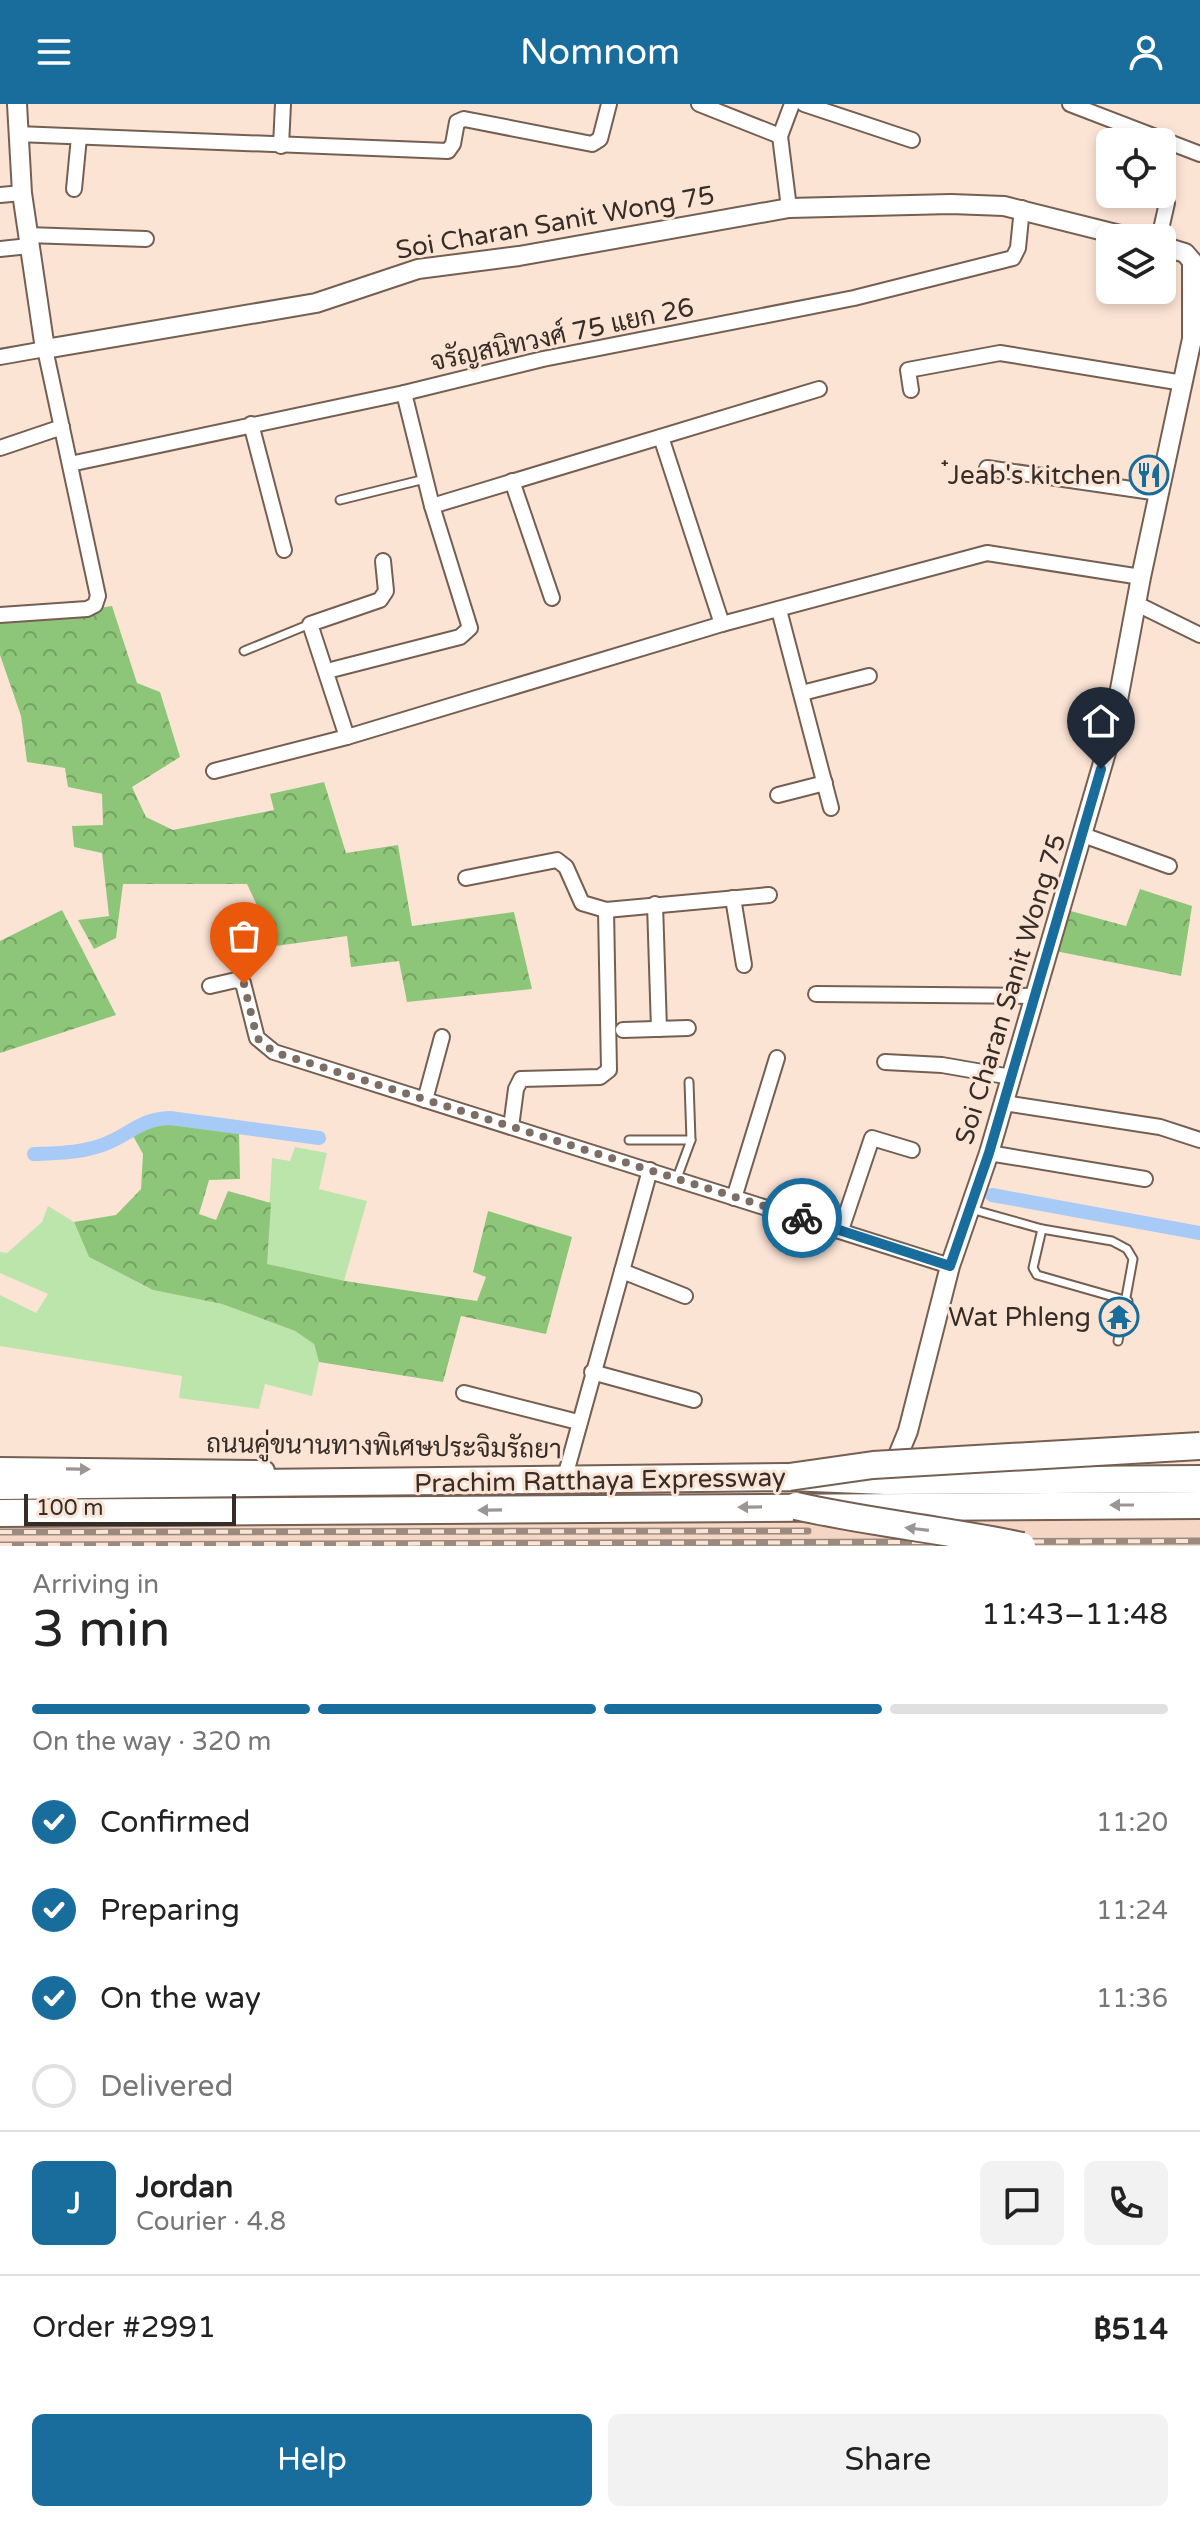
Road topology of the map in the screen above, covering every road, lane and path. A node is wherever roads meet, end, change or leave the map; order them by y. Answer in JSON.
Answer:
{"nodes":[{"id":1,"x":17,"y":104,"type":"edge"},
{"id":2,"x":283,"y":104,"type":"edge"},
{"id":3,"x":609,"y":104,"type":"edge"},
{"id":4,"x":699,"y":104,"type":"edge"},
{"id":5,"x":792,"y":104,"type":"edge"},
{"id":6,"x":804,"y":104,"type":"edge"},
{"id":7,"x":1070,"y":104,"type":"edge"},
{"id":8,"x":17,"y":134,"type":"junction"},
{"id":9,"x":780,"y":136,"type":"junction"},
{"id":10,"x":79,"y":137,"type":"junction"},
{"id":11,"x":912,"y":140,"type":"dead end"},
{"id":12,"x":281,"y":146,"type":"junction"},
{"id":13,"x":1200,"y":154,"type":"edge"},
{"id":14,"x":74,"y":189,"type":"dead end"},
{"id":15,"x":22,"y":193,"type":"junction"},
{"id":16,"x":0,"y":195,"type":"edge"},
{"id":17,"x":789,"y":208,"type":"junction"},
{"id":18,"x":1022,"y":208,"type":"junction"},
{"id":19,"x":1096,"y":228,"type":"edge"},
{"id":20,"x":146,"y":239,"type":"dead end"},
{"id":21,"x":28,"y":240,"type":"junction"},
{"id":22,"x":0,"y":249,"type":"edge"},
{"id":23,"x":1176,"y":250,"type":"edge"},
{"id":24,"x":1196,"y":340,"type":"edge"},
{"id":25,"x":45,"y":349,"type":"junction"},
{"id":26,"x":0,"y":357,"type":"edge"},
{"id":27,"x":1183,"y":383,"type":"junction"},
{"id":28,"x":819,"y":389,"type":"dead end"},
{"id":29,"x":911,"y":390,"type":"dead end"},
{"id":30,"x":404,"y":393,"type":"junction"},
{"id":31,"x":251,"y":424,"type":"junction"},
{"id":32,"x":62,"y":427,"type":"junction"},
{"id":33,"x":661,"y":437,"type":"junction"},
{"id":34,"x":0,"y":448,"type":"edge"},
{"id":35,"x":70,"y":464,"type":"junction"},
{"id":36,"x":987,"y":468,"type":"dead end"},
{"id":37,"x":425,"y":479,"type":"junction"},
{"id":38,"x":512,"y":481,"type":"junction"},
{"id":39,"x":1159,"y":493,"type":"junction"},
{"id":40,"x":340,"y":500,"type":"dead end"},
{"id":41,"x":432,"y":506,"type":"junction"},
{"id":42,"x":284,"y":550,"type":"dead end"},
{"id":43,"x":383,"y":561,"type":"dead end"},
{"id":44,"x":1141,"y":577,"type":"junction"},
{"id":45,"x":552,"y":598,"type":"dead end"},
{"id":46,"x":1137,"y":604,"type":"junction"},
{"id":47,"x":779,"y":610,"type":"junction"},
{"id":48,"x":0,"y":615,"type":"edge"},
{"id":49,"x":310,"y":624,"type":"junction"},
{"id":50,"x":722,"y":624,"type":"junction"},
{"id":51,"x":1200,"y":635,"type":"edge"},
{"id":52,"x":244,"y":651,"type":"dead end"},
{"id":53,"x":327,"y":671,"type":"junction"},
{"id":54,"x":869,"y":676,"type":"dead end"},
{"id":55,"x":802,"y":693,"type":"junction"},
{"id":56,"x":347,"y":737,"type":"junction"},
{"id":57,"x":214,"y":771,"type":"dead end"},
{"id":58,"x":825,"y":783,"type":"junction"},
{"id":59,"x":778,"y":795,"type":"dead end"},
{"id":60,"x":831,"y":808,"type":"dead end"},
{"id":61,"x":1083,"y":835,"type":"junction"},
{"id":62,"x":1169,"y":866,"type":"dead end"},
{"id":63,"x":466,"y":878,"type":"dead end"},
{"id":64,"x":769,"y":895,"type":"dead end"},
{"id":65,"x":733,"y":898,"type":"junction"},
{"id":66,"x":655,"y":904,"type":"junction"},
{"id":67,"x":606,"y":910,"type":"junction"},
{"id":68,"x":744,"y":965,"type":"dead end"},
{"id":69,"x":210,"y":986,"type":"dead end"},
{"id":70,"x":816,"y":994,"type":"dead end"},
{"id":71,"x":1033,"y":996,"type":"junction"},
{"id":72,"x":688,"y":1028,"type":"dead end"},
{"id":73,"x":659,"y":1029,"type":"junction"},
{"id":74,"x":623,"y":1030,"type":"dead end"},
{"id":75,"x":442,"y":1037,"type":"dead end"},
{"id":76,"x":777,"y":1058,"type":"dead end"},
{"id":77,"x":885,"y":1062,"type":"dead end"},
{"id":78,"x":1011,"y":1077,"type":"junction"},
{"id":79,"x":689,"y":1082,"type":"dead end"},
{"id":80,"x":425,"y":1100,"type":"junction"},
{"id":81,"x":1004,"y":1103,"type":"junction"},
{"id":82,"x":511,"y":1127,"type":"junction"},
{"id":83,"x":629,"y":1140,"type":"dead end"},
{"id":84,"x":691,"y":1140,"type":"junction"},
{"id":85,"x":1200,"y":1140,"type":"edge"},
{"id":86,"x":912,"y":1150,"type":"dead end"},
{"id":87,"x":989,"y":1153,"type":"junction"},
{"id":88,"x":650,"y":1170,"type":"junction"},
{"id":89,"x":677,"y":1178,"type":"junction"},
{"id":90,"x":1145,"y":1179,"type":"dead end"},
{"id":91,"x":734,"y":1198,"type":"junction"},
{"id":92,"x":970,"y":1209,"type":"junction"},
{"id":93,"x":1042,"y":1229,"type":"junction"},
{"id":94,"x":841,"y":1230,"type":"junction"},
{"id":95,"x":950,"y":1266,"type":"junction"},
{"id":96,"x":622,"y":1271,"type":"junction"},
{"id":97,"x":685,"y":1296,"type":"dead end"},
{"id":98,"x":1128,"y":1301,"type":"junction"},
{"id":99,"x":1118,"y":1341,"type":"dead end"},
{"id":100,"x":592,"y":1372,"type":"junction"},
{"id":101,"x":464,"y":1393,"type":"dead end"},
{"id":102,"x":694,"y":1400,"type":"dead end"},
{"id":103,"x":578,"y":1422,"type":"junction"},
{"id":104,"x":1200,"y":1446,"type":"edge"},
{"id":105,"x":0,"y":1468,"type":"edge"},
{"id":106,"x":566,"y":1473,"type":"junction"},
{"id":107,"x":789,"y":1477,"type":"junction"},
{"id":108,"x":889,"y":1477,"type":"junction"},
{"id":109,"x":1200,"y":1477,"type":"edge"},
{"id":110,"x":0,"y":1486,"type":"edge"},
{"id":111,"x":1200,"y":1505,"type":"edge"},
{"id":112,"x":796,"y":1506,"type":"junction"},
{"id":113,"x":0,"y":1513,"type":"edge"},
{"id":114,"x":1022,"y":1546,"type":"edge"}],
"edges":[{"from":1,"to":8,"type":"street"},
{"from":2,"to":12,"type":"street"},
{"from":3,"to":12,"type":"street"},
{"from":4,"to":9,"type":"street"},
{"from":5,"to":9,"type":"street"},
{"from":6,"to":11,"type":"street"},
{"from":7,"to":13,"type":"street"},
{"from":8,"to":10,"type":"street"},
{"from":8,"to":15,"type":"street"},
{"from":9,"to":17,"type":"street"},
{"from":10,"to":12,"type":"street"},
{"from":10,"to":14,"type":"street"},
{"from":15,"to":16,"type":"street"},
{"from":15,"to":21,"type":"street"},
{"from":17,"to":18,"type":"street","name":"Soi Charan Sanit Wong 75"},
{"from":17,"to":25,"type":"street","name":"Soi Charan Sanit Wong 75"},
{"from":18,"to":19,"type":"street","name":"Soi Charan Sanit Wong 75"},
{"from":18,"to":30,"type":"street","name":"จรัญสนิทวงศ์ 75 แยก 26"},
{"from":20,"to":21,"type":"street"},
{"from":21,"to":22,"type":"street"},
{"from":21,"to":25,"type":"street"},
{"from":23,"to":24,"type":"street","name":"Soi Charan Sanit Wong 75"},
{"from":24,"to":27,"type":"street","name":"Soi Charan Sanit Wong 75"},
{"from":25,"to":26,"type":"street"},
{"from":25,"to":32,"type":"street"},
{"from":27,"to":29,"type":"street"},
{"from":27,"to":39,"type":"street","name":"Soi Charan Sanit Wong 75"},
{"from":28,"to":33,"type":"street"},
{"from":30,"to":31,"type":"street","name":"จรัญสนิทวงศ์ 75 แยก 26"},
{"from":30,"to":37,"type":"street"},
{"from":31,"to":35,"type":"street","name":"จรัญสนิทวงศ์ 75 แยก 26"},
{"from":31,"to":42,"type":"street"},
{"from":32,"to":34,"type":"street"},
{"from":32,"to":35,"type":"street"},
{"from":33,"to":38,"type":"street"},
{"from":33,"to":50,"type":"street"},
{"from":35,"to":48,"type":"street"},
{"from":36,"to":39,"type":"street"},
{"from":37,"to":40,"type":"lane"},
{"from":37,"to":41,"type":"street"},
{"from":38,"to":41,"type":"street"},
{"from":38,"to":45,"type":"street"},
{"from":39,"to":44,"type":"street","name":"Soi Charan Sanit Wong 75"},
{"from":41,"to":53,"type":"street"},
{"from":43,"to":49,"type":"street"},
{"from":44,"to":46,"type":"street","name":"Soi Charan Sanit Wong 75"},
{"from":44,"to":47,"type":"street"},
{"from":46,"to":51,"type":"street"},
{"from":46,"to":61,"type":"street","name":"Soi Charan Sanit Wong 75"},
{"from":47,"to":50,"type":"street"},
{"from":47,"to":55,"type":"street"},
{"from":49,"to":52,"type":"lane"},
{"from":49,"to":53,"type":"street"},
{"from":50,"to":56,"type":"street"},
{"from":53,"to":56,"type":"street"},
{"from":54,"to":55,"type":"street"},
{"from":55,"to":58,"type":"street"},
{"from":56,"to":57,"type":"street"},
{"from":58,"to":59,"type":"street"},
{"from":58,"to":60,"type":"street"},
{"from":61,"to":62,"type":"street"},
{"from":61,"to":71,"type":"street","name":"Soi Charan Sanit Wong 75"},
{"from":63,"to":67,"type":"street"},
{"from":64,"to":65,"type":"street"},
{"from":65,"to":66,"type":"street"},
{"from":65,"to":68,"type":"street"},
{"from":66,"to":67,"type":"street"},
{"from":66,"to":73,"type":"street"},
{"from":67,"to":82,"type":"street"},
{"from":69,"to":80,"type":"street"},
{"from":70,"to":71,"type":"street"},
{"from":71,"to":78,"type":"street","name":"Soi Charan Sanit Wong 75"},
{"from":72,"to":73,"type":"street"},
{"from":73,"to":74,"type":"street"},
{"from":75,"to":80,"type":"street"},
{"from":76,"to":91,"type":"street"},
{"from":77,"to":78,"type":"street"},
{"from":78,"to":81,"type":"street","name":"Soi Charan Sanit Wong 75"},
{"from":79,"to":84,"type":"lane"},
{"from":80,"to":82,"type":"street"},
{"from":81,"to":85,"type":"street"},
{"from":81,"to":87,"type":"street","name":"Soi Charan Sanit Wong 75"},
{"from":82,"to":88,"type":"street"},
{"from":83,"to":84,"type":"lane"},
{"from":84,"to":89,"type":"lane"},
{"from":86,"to":94,"type":"street"},
{"from":87,"to":90,"type":"street"},
{"from":87,"to":92,"type":"street","name":"Soi Charan Sanit Wong 75"},
{"from":88,"to":89,"type":"street"},
{"from":88,"to":96,"type":"street"},
{"from":89,"to":91,"type":"street"},
{"from":91,"to":94,"type":"street"},
{"from":92,"to":93,"type":"lane"},
{"from":92,"to":95,"type":"street","name":"Soi Charan Sanit Wong 75"},
{"from":93,"to":98,"type":"lane"},
{"from":93,"to":98,"type":"lane"},
{"from":94,"to":95,"type":"street"},
{"from":95,"to":108,"type":"street","name":"Soi Charan Sanit Wong 75"},
{"from":96,"to":97,"type":"street"},
{"from":96,"to":100,"type":"street"},
{"from":98,"to":99,"type":"lane"},
{"from":100,"to":102,"type":"street"},
{"from":100,"to":103,"type":"street"},
{"from":101,"to":103,"type":"street"},
{"from":103,"to":106,"type":"street"},
{"from":104,"to":107,"type":"highway","bridge":true},
{"from":105,"to":106,"type":"main road","name":"ถนนคู่ขนานทางพิเศษประจิมรัถยา","one_way":true},
{"from":106,"to":108,"type":"main road","name":"ถนนคู่ขนานทางพิเศษประจิมรัถยา"},
{"from":107,"to":109,"type":"highway","name":"Prachim Ratthaya Expressway","bridge":true},
{"from":107,"to":110,"type":"highway","name":"Prachim Ratthaya Expressway"},
{"from":108,"to":109,"type":"main road","name":"ถนนคู่ขนานทางพิเศษประจิมรัถยา"},
{"from":111,"to":112,"type":"highway","name":"Prachim Ratthaya Expressway","one_way":true,"bridge":true},
{"from":112,"to":113,"type":"highway","name":"Prachim Ratthaya Expressway","one_way":true},
{"from":114,"to":112,"type":"highway","one_way":true,"bridge":true}]}
